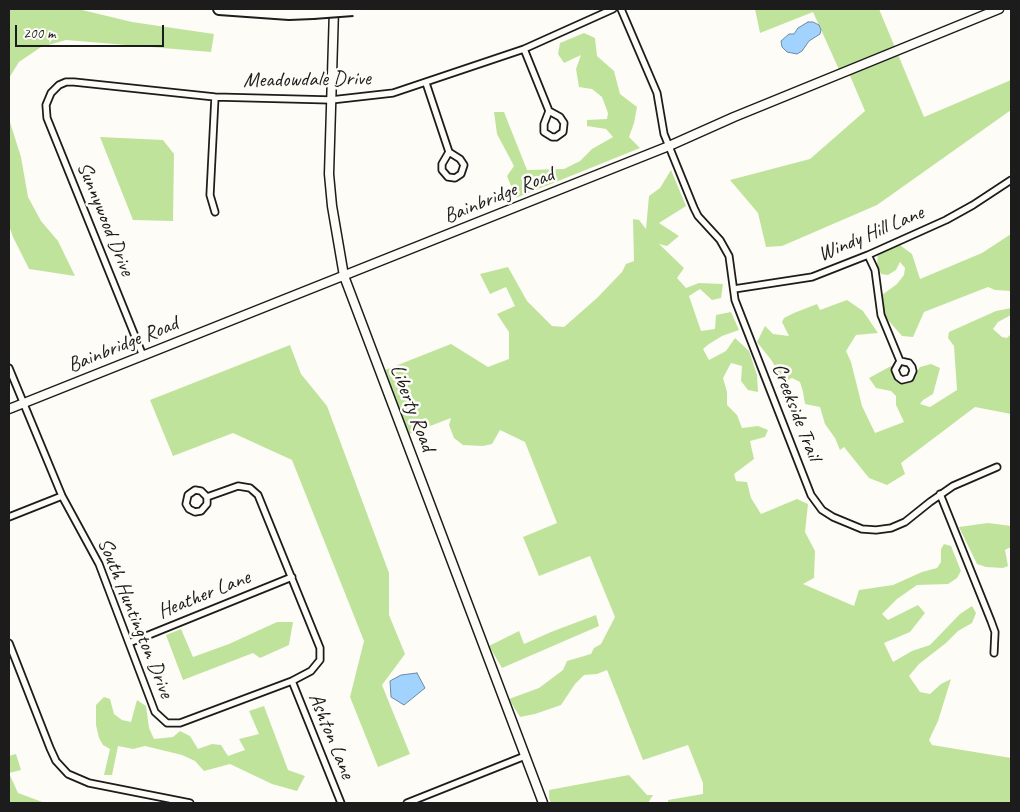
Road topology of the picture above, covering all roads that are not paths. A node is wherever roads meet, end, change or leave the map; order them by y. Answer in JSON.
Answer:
{"nodes":[{"id":1,"x":218,"y":9,"type":"edge"},
{"id":2,"x":334,"y":9,"type":"edge"},
{"id":3,"x":358,"y":9,"type":"edge"},
{"id":4,"x":613,"y":9,"type":"edge"},
{"id":5,"x":621,"y":9,"type":"edge"},
{"id":6,"x":999,"y":9,"type":"edge"},
{"id":7,"x":524,"y":48,"type":"junction"},
{"id":8,"x":426,"y":83,"type":"junction"},
{"id":9,"x":52,"y":93,"type":"joint"},
{"id":10,"x":215,"y":97,"type":"junction"},
{"id":11,"x":331,"y":100,"type":"junction"},
{"id":12,"x":549,"y":112,"type":"junction"},
{"id":13,"x":669,"y":146,"type":"junction"},
{"id":14,"x":449,"y":152,"type":"junction"},
{"id":15,"x":1011,"y":180,"type":"edge"},
{"id":16,"x":215,"y":212,"type":"dead end"},
{"id":17,"x":868,"y":255,"type":"junction"},
{"id":18,"x":344,"y":276,"type":"junction"},
{"id":19,"x":734,"y":289,"type":"junction"},
{"id":20,"x":142,"y":356,"type":"junction"},
{"id":21,"x":900,"y":361,"type":"dead end"},
{"id":22,"x":9,"y":368,"type":"edge"},
{"id":23,"x":24,"y":403,"type":"junction"},
{"id":24,"x":9,"y":409,"type":"edge"},
{"id":25,"x":997,"y":467,"type":"dead end"},
{"id":26,"x":940,"y":494,"type":"junction"},
{"id":27,"x":62,"y":496,"type":"junction"},
{"id":28,"x":207,"y":498,"type":"dead end"},
{"id":29,"x":9,"y":518,"type":"edge"},
{"id":30,"x":292,"y":577,"type":"junction"},
{"id":31,"x":9,"y":642,"type":"edge"},
{"id":32,"x":129,"y":643,"type":"junction"},
{"id":33,"x":994,"y":652,"type":"dead end"},
{"id":34,"x":292,"y":681,"type":"junction"},
{"id":35,"x":525,"y":756,"type":"junction"},
{"id":36,"x":190,"y":803,"type":"edge"},
{"id":37,"x":341,"y":803,"type":"edge"},
{"id":38,"x":407,"y":803,"type":"edge"},
{"id":39,"x":543,"y":803,"type":"edge"}],
"edges":[{"from":1,"to":3,"type":"highway","bridge":true},
{"from":2,"to":11,"type":"street","name":"Liberty Road"},
{"from":4,"to":7,"type":"street","name":"Meadowdale Drive"},
{"from":5,"to":13,"type":"street","name":"Creekside Trail"},
{"from":6,"to":13,"type":"street","name":"Bainbridge Road"},
{"from":7,"to":8,"type":"street","name":"Meadowdale Drive"},
{"from":7,"to":12,"type":"street"},
{"from":8,"to":11,"type":"street","name":"Meadowdale Drive"},
{"from":8,"to":14,"type":"street"},
{"from":9,"to":10,"type":"street","name":"Meadowdale Drive"},
{"from":9,"to":20,"type":"street","name":"Sunnywood Drive"},
{"from":10,"to":11,"type":"street","name":"Meadowdale Drive"},
{"from":10,"to":16,"type":"street"},
{"from":11,"to":18,"type":"street","name":"Liberty Road"},
{"from":12,"to":12,"type":"street"},
{"from":13,"to":18,"type":"street","name":"Bainbridge Road"},
{"from":13,"to":19,"type":"street","name":"Creekside Trail"},
{"from":14,"to":14,"type":"street"},
{"from":15,"to":17,"type":"street","name":"Windy Hill Lane"},
{"from":17,"to":19,"type":"street","name":"Windy Hill Lane"},
{"from":17,"to":21,"type":"street"},
{"from":18,"to":20,"type":"street","name":"Bainbridge Road"},
{"from":18,"to":35,"type":"street","name":"Liberty Road"},
{"from":19,"to":26,"type":"street","name":"Creekside Trail"},
{"from":20,"to":23,"type":"street","name":"Bainbridge Road"},
{"from":22,"to":23,"type":"street","name":"South Huntington Drive"},
{"from":23,"to":24,"type":"street","name":"Bainbridge Road"},
{"from":23,"to":27,"type":"street","name":"South Huntington Drive"},
{"from":25,"to":26,"type":"street","name":"Creekside Trail"},
{"from":26,"to":33,"type":"street"},
{"from":27,"to":29,"type":"street"},
{"from":27,"to":32,"type":"street","name":"South Huntington Drive"},
{"from":28,"to":30,"type":"street","name":"South Huntington Drive"},
{"from":30,"to":32,"type":"street","name":"Heather Lane"},
{"from":30,"to":34,"type":"street","name":"South Huntington Drive"},
{"from":31,"to":36,"type":"street"},
{"from":32,"to":34,"type":"street","name":"South Huntington Drive"},
{"from":34,"to":37,"type":"street","name":"Ashton Lane"},
{"from":35,"to":38,"type":"street"},
{"from":35,"to":39,"type":"street","name":"Liberty Road"}]}
